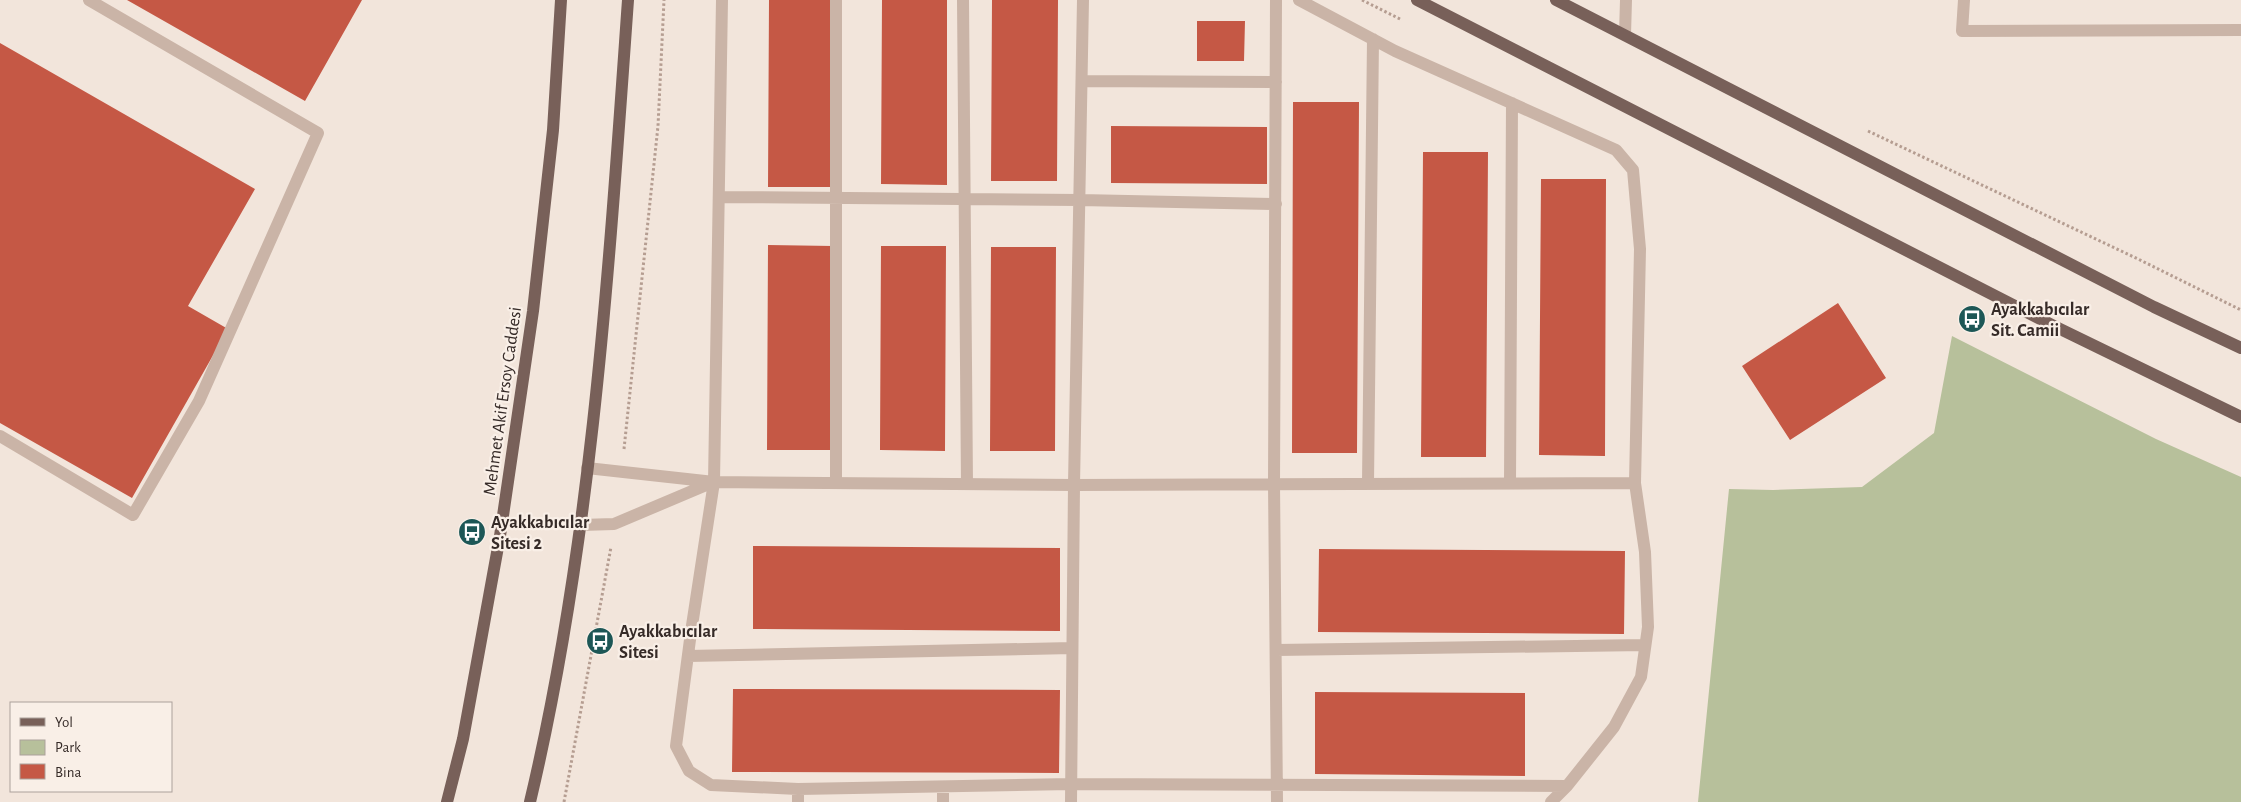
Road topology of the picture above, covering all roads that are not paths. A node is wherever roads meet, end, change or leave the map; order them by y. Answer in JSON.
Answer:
{"nodes":[{"id":1,"x":89,"y":0,"type":"edge"},
{"id":2,"x":561,"y":0,"type":"edge"},
{"id":3,"x":628,"y":0,"type":"edge"},
{"id":4,"x":722,"y":0,"type":"edge"},
{"id":5,"x":836,"y":0,"type":"edge"},
{"id":6,"x":964,"y":0,"type":"edge"},
{"id":7,"x":1083,"y":0,"type":"edge"},
{"id":8,"x":1276,"y":0,"type":"edge"},
{"id":9,"x":1299,"y":0,"type":"edge"},
{"id":10,"x":1417,"y":0,"type":"edge"},
{"id":11,"x":1556,"y":0,"type":"edge"},
{"id":12,"x":1626,"y":0,"type":"edge"},
{"id":13,"x":1964,"y":0,"type":"edge"},
{"id":14,"x":2241,"y":30,"type":"edge"},
{"id":15,"x":1625,"y":35,"type":"junction"},
{"id":16,"x":1373,"y":39,"type":"junction"},
{"id":17,"x":1082,"y":81,"type":"junction"},
{"id":18,"x":1276,"y":82,"type":"junction"},
{"id":19,"x":1512,"y":104,"type":"junction"},
{"id":20,"x":720,"y":197,"type":"junction"},
{"id":21,"x":837,"y":198,"type":"junction"},
{"id":22,"x":965,"y":199,"type":"junction"},
{"id":23,"x":1080,"y":200,"type":"junction"},
{"id":24,"x":1276,"y":204,"type":"junction"},
{"id":25,"x":2241,"y":348,"type":"edge"},
{"id":26,"x":2241,"y":417,"type":"edge"},
{"id":27,"x":0,"y":436,"type":"edge"},
{"id":28,"x":587,"y":468,"type":"junction"},
{"id":29,"x":714,"y":482,"type":"junction"},
{"id":30,"x":836,"y":483,"type":"junction"},
{"id":31,"x":1510,"y":483,"type":"junction"},
{"id":32,"x":1635,"y":483,"type":"junction"},
{"id":33,"x":967,"y":484,"type":"junction"},
{"id":34,"x":1274,"y":484,"type":"junction"},
{"id":35,"x":1368,"y":484,"type":"junction"},
{"id":36,"x":1074,"y":485,"type":"junction"},
{"id":37,"x":581,"y":525,"type":"junction"},
{"id":38,"x":1645,"y":646,"type":"junction"},
{"id":39,"x":1072,"y":648,"type":"junction"},
{"id":40,"x":1276,"y":650,"type":"junction"},
{"id":41,"x":688,"y":656,"type":"junction"},
{"id":42,"x":1071,"y":784,"type":"junction"},
{"id":43,"x":1277,"y":786,"type":"junction"},
{"id":44,"x":1567,"y":786,"type":"junction"},
{"id":45,"x":943,"y":787,"type":"junction"},
{"id":46,"x":798,"y":796,"type":"edge"},
{"id":47,"x":447,"y":802,"type":"edge"},
{"id":48,"x":530,"y":802,"type":"edge"},
{"id":49,"x":943,"y":802,"type":"edge"},
{"id":50,"x":1071,"y":802,"type":"edge"},
{"id":51,"x":1277,"y":802,"type":"edge"},
{"id":52,"x":1551,"y":802,"type":"edge"}],
"edges":[{"from":1,"to":27,"type":"street"},
{"from":2,"to":47,"type":"main road","name":"Mehmet Akif Ersoy Caddesi"},
{"from":3,"to":28,"type":"main road"},
{"from":4,"to":20,"type":"street"},
{"from":5,"to":21,"type":"street"},
{"from":6,"to":22,"type":"street"},
{"from":7,"to":17,"type":"street"},
{"from":8,"to":18,"type":"street"},
{"from":9,"to":16,"type":"street"},
{"from":10,"to":26,"type":"main road"},
{"from":11,"to":15,"type":"main road"},
{"from":12,"to":15,"type":"street"},
{"from":13,"to":14,"type":"street"},
{"from":15,"to":25,"type":"main road"},
{"from":16,"to":19,"type":"street"},
{"from":16,"to":35,"type":"street"},
{"from":17,"to":18,"type":"street"},
{"from":17,"to":23,"type":"street"},
{"from":18,"to":24,"type":"street"},
{"from":19,"to":31,"type":"street"},
{"from":19,"to":32,"type":"street"},
{"from":20,"to":21,"type":"street"},
{"from":20,"to":29,"type":"street"},
{"from":21,"to":22,"type":"street"},
{"from":21,"to":30,"type":"street"},
{"from":22,"to":23,"type":"street"},
{"from":22,"to":33,"type":"street"},
{"from":23,"to":24,"type":"street"},
{"from":23,"to":36,"type":"street"},
{"from":24,"to":34,"type":"street"},
{"from":28,"to":29,"type":"street"},
{"from":28,"to":37,"type":"main road"},
{"from":29,"to":30,"type":"street"},
{"from":29,"to":37,"type":"street"},
{"from":29,"to":41,"type":"street"},
{"from":30,"to":33,"type":"street"},
{"from":31,"to":32,"type":"street"},
{"from":31,"to":35,"type":"street"},
{"from":32,"to":38,"type":"street"},
{"from":33,"to":36,"type":"street"},
{"from":34,"to":35,"type":"street"},
{"from":34,"to":36,"type":"street"},
{"from":34,"to":40,"type":"street"},
{"from":36,"to":39,"type":"street"},
{"from":37,"to":48,"type":"main road"},
{"from":38,"to":40,"type":"street"},
{"from":38,"to":44,"type":"street"},
{"from":39,"to":41,"type":"street"},
{"from":39,"to":42,"type":"street"},
{"from":40,"to":43,"type":"street"},
{"from":41,"to":46,"type":"street"},
{"from":42,"to":43,"type":"street"},
{"from":42,"to":45,"type":"street"},
{"from":42,"to":50,"type":"street"},
{"from":43,"to":44,"type":"street"},
{"from":43,"to":51,"type":"street"},
{"from":44,"to":52,"type":"street"},
{"from":45,"to":46,"type":"street"},
{"from":45,"to":49,"type":"street"}]}
